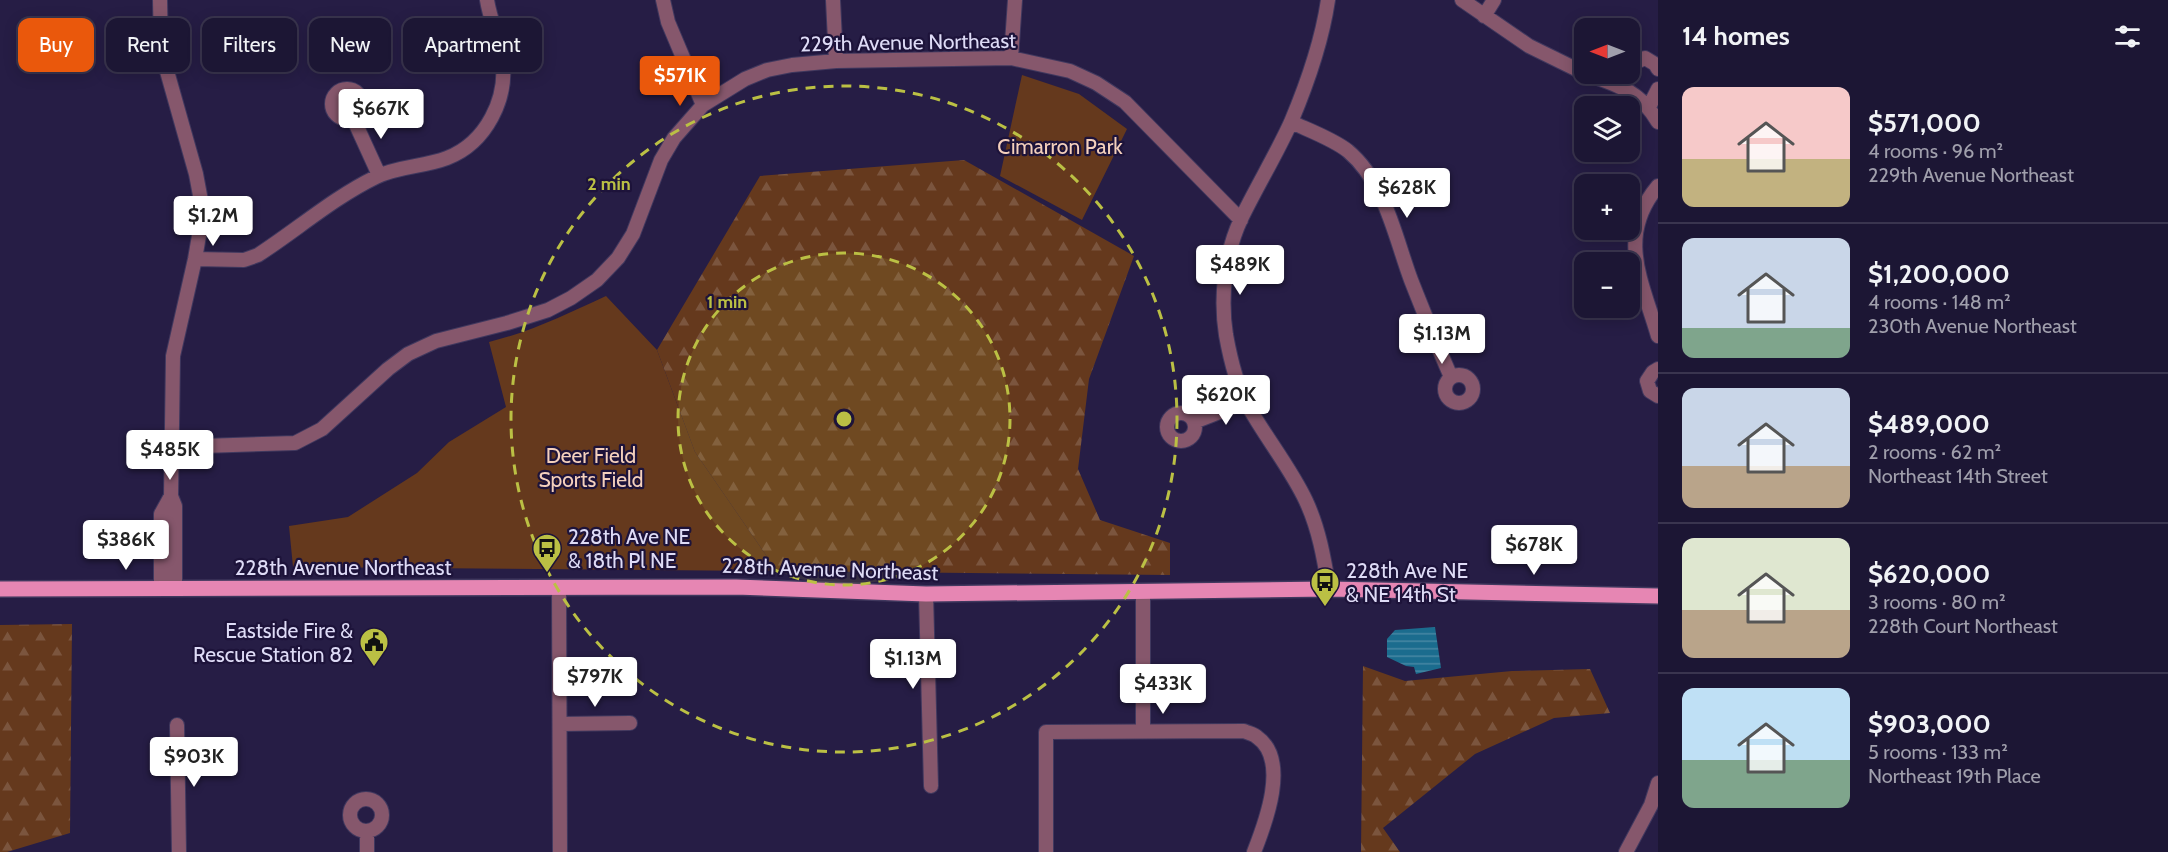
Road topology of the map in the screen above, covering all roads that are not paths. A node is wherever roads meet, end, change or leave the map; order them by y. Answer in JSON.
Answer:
{"nodes":[{"id":1,"x":160,"y":0,"type":"edge"},
{"id":2,"x":487,"y":0,"type":"edge"},
{"id":3,"x":663,"y":0,"type":"edge"},
{"id":4,"x":833,"y":0,"type":"edge"},
{"id":5,"x":1015,"y":0,"type":"edge"},
{"id":6,"x":1328,"y":0,"type":"edge"},
{"id":7,"x":1462,"y":0,"type":"edge"},
{"id":8,"x":1494,"y":0,"type":"edge"},
{"id":9,"x":1484,"y":16,"type":"junction"},
{"id":10,"x":1011,"y":58,"type":"junction"},
{"id":11,"x":1640,"y":60,"type":"edge"},
{"id":12,"x":836,"y":61,"type":"junction"},
{"id":13,"x":1574,"y":68,"type":"edge"},
{"id":14,"x":1658,"y":69,"type":"edge"},
{"id":15,"x":1614,"y":84,"type":"edge"},
{"id":16,"x":1619,"y":86,"type":"joint"},
{"id":17,"x":1658,"y":89,"type":"edge"},
{"id":18,"x":703,"y":105,"type":"junction"},
{"id":19,"x":1649,"y":107,"type":"junction"},
{"id":20,"x":353,"y":118,"type":"dead end"},
{"id":21,"x":1291,"y":122,"type":"junction"},
{"id":22,"x":1658,"y":122,"type":"edge"},
{"id":23,"x":379,"y":175,"type":"junction"},
{"id":24,"x":1658,"y":186,"type":"edge"},
{"id":25,"x":1241,"y":220,"type":"junction"},
{"id":26,"x":195,"y":259,"type":"junction"},
{"id":27,"x":1658,"y":336,"type":"edge"},
{"id":28,"x":1658,"y":369,"type":"edge"},
{"id":29,"x":1451,"y":377,"type":"dead end"},
{"id":30,"x":1658,"y":396,"type":"edge"},
{"id":31,"x":1245,"y":402,"type":"junction"},
{"id":32,"x":1194,"y":422,"type":"dead end"},
{"id":33,"x":171,"y":447,"type":"junction"},
{"id":34,"x":168,"y":587,"type":"junction"},
{"id":35,"x":559,"y":588,"type":"junction"},
{"id":36,"x":0,"y":589,"type":"edge"},
{"id":37,"x":1329,"y":589,"type":"junction"},
{"id":38,"x":1143,"y":591,"type":"junction"},
{"id":39,"x":926,"y":594,"type":"junction"},
{"id":40,"x":1658,"y":596,"type":"edge"},
{"id":41,"x":630,"y":723,"type":"dead end"},
{"id":42,"x":560,"y":724,"type":"junction"},
{"id":43,"x":177,"y":725,"type":"dead end"},
{"id":44,"x":1143,"y":730,"type":"junction"},
{"id":45,"x":1658,"y":783,"type":"edge"},
{"id":46,"x":931,"y":786,"type":"dead end"},
{"id":47,"x":367,"y":832,"type":"dead end"},
{"id":48,"x":179,"y":852,"type":"edge"},
{"id":49,"x":367,"y":852,"type":"edge"},
{"id":50,"x":560,"y":852,"type":"edge"},
{"id":51,"x":1046,"y":852,"type":"edge"},
{"id":52,"x":1254,"y":852,"type":"edge"},
{"id":53,"x":1626,"y":852,"type":"edge"}],
"edges":[{"from":1,"to":26,"type":"street"},
{"from":2,"to":23,"type":"street"},
{"from":3,"to":18,"type":"street"},
{"from":4,"to":12,"type":"street"},
{"from":5,"to":10,"type":"street"},
{"from":6,"to":21,"type":"street"},
{"from":7,"to":9,"type":"street"},
{"from":8,"to":9,"type":"street"},
{"from":9,"to":13,"type":"street"},
{"from":10,"to":12,"type":"street","name":"229th Avenue Northeast"},
{"from":10,"to":25,"type":"street","name":"229th Avenue Northeast"},
{"from":11,"to":14,"type":"street"},
{"from":12,"to":18,"type":"street","name":"229th Avenue Northeast"},
{"from":15,"to":16,"type":"street"},
{"from":16,"to":19,"type":"street"},
{"from":17,"to":19,"type":"street"},
{"from":18,"to":33,"type":"street","name":"229th Avenue Northeast"},
{"from":19,"to":22,"type":"street"},
{"from":20,"to":23,"type":"street"},
{"from":21,"to":25,"type":"street"},
{"from":21,"to":29,"type":"street"},
{"from":23,"to":26,"type":"street"},
{"from":24,"to":27,"type":"street"},
{"from":25,"to":31,"type":"street"},
{"from":26,"to":33,"type":"street"},
{"from":28,"to":30,"type":"street"},
{"from":31,"to":32,"type":"street"},
{"from":31,"to":37,"type":"street"},
{"from":33,"to":34,"type":"street"},
{"from":34,"to":35,"type":"main road","name":"228th Avenue Northeast"},
{"from":34,"to":36,"type":"main road","name":"228th Avenue Northeast"},
{"from":35,"to":39,"type":"main road","name":"228th Avenue Northeast"},
{"from":35,"to":42,"type":"street"},
{"from":37,"to":38,"type":"main road","name":"228th Avenue Northeast"},
{"from":37,"to":40,"type":"main road","name":"228th Avenue Northeast"},
{"from":38,"to":39,"type":"main road","name":"228th Avenue Northeast"},
{"from":38,"to":44,"type":"street"},
{"from":39,"to":46,"type":"street"},
{"from":41,"to":42,"type":"street"},
{"from":42,"to":50,"type":"street"},
{"from":43,"to":48,"type":"street"},
{"from":44,"to":51,"type":"street"},
{"from":44,"to":52,"type":"street"},
{"from":45,"to":53,"type":"street"},
{"from":47,"to":49,"type":"street"}]}
